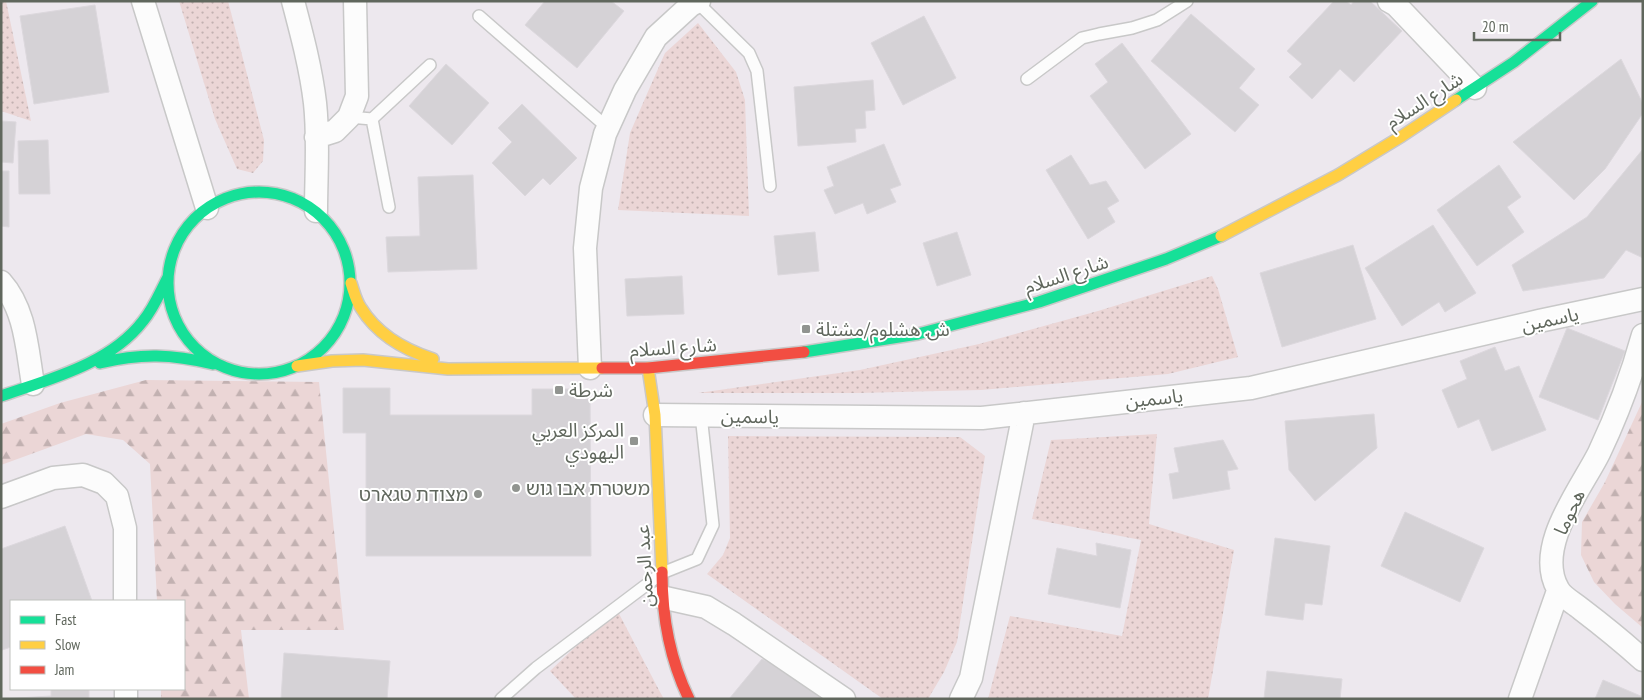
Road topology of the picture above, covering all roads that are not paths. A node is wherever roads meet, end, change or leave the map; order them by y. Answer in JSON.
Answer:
{"nodes":[{"id":1,"x":143,"y":1,"type":"edge"},
{"id":2,"x":293,"y":1,"type":"edge"},
{"id":3,"x":355,"y":1,"type":"edge"},
{"id":4,"x":1187,"y":1,"type":"edge"},
{"id":5,"x":1389,"y":1,"type":"edge"},
{"id":6,"x":1592,"y":1,"type":"edge"},
{"id":7,"x":698,"y":2,"type":"edge"},
{"id":8,"x":479,"y":16,"type":"dead end"},
{"id":9,"x":430,"y":65,"type":"dead end"},
{"id":10,"x":1027,"y":79,"type":"dead end"},
{"id":11,"x":1475,"y":88,"type":"junction"},
{"id":12,"x":349,"y":117,"type":"junction"},
{"id":13,"x":372,"y":119,"type":"junction"},
{"id":14,"x":608,"y":128,"type":"junction"},
{"id":15,"x":316,"y":137,"type":"junction"},
{"id":16,"x":770,"y":186,"type":"dead end"},
{"id":17,"x":389,"y":207,"type":"dead end"},
{"id":18,"x":207,"y":208,"type":"junction"},
{"id":19,"x":316,"y":211,"type":"junction"},
{"id":20,"x":168,"y":277,"type":"junction"},
{"id":21,"x":1,"y":282,"type":"edge"},
{"id":22,"x":351,"y":284,"type":"junction"},
{"id":23,"x":1643,"y":299,"type":"edge"},
{"id":24,"x":1643,"y":335,"type":"edge"},
{"id":25,"x":297,"y":366,"type":"junction"},
{"id":26,"x":223,"y":367,"type":"junction"},
{"id":27,"x":479,"y":368,"type":"junction"},
{"id":28,"x":590,"y":368,"type":"junction"},
{"id":29,"x":648,"y":368,"type":"junction"},
{"id":30,"x":72,"y":370,"type":"junction"},
{"id":31,"x":33,"y":384,"type":"junction"},
{"id":32,"x":1,"y":396,"type":"edge"},
{"id":33,"x":1024,"y":413,"type":"junction"},
{"id":34,"x":655,"y":415,"type":"junction"},
{"id":35,"x":701,"y":415,"type":"junction"},
{"id":36,"x":1,"y":497,"type":"edge"},
{"id":37,"x":662,"y":573,"type":"junction"},
{"id":38,"x":1558,"y":591,"type":"junction"},
{"id":39,"x":661,"y":597,"type":"junction"},
{"id":40,"x":125,"y":600,"type":"edge"},
{"id":41,"x":1643,"y":660,"type":"edge"},
{"id":42,"x":501,"y":699,"type":"edge"},
{"id":43,"x":688,"y":699,"type":"edge"},
{"id":44,"x":844,"y":699,"type":"edge"},
{"id":45,"x":961,"y":699,"type":"edge"},
{"id":46,"x":1520,"y":699,"type":"edge"}],
"edges":[{"from":1,"to":18,"type":"street"},
{"from":2,"to":15,"type":"street"},
{"from":3,"to":12,"type":"street"},
{"from":4,"to":10,"type":"lane"},
{"from":5,"to":11,"type":"street"},
{"from":6,"to":11,"type":"main road","name":"شارع السلام"},
{"from":7,"to":14,"type":"street"},
{"from":7,"to":16,"type":"lane"},
{"from":8,"to":14,"type":"lane"},
{"from":9,"to":13,"type":"lane"},
{"from":11,"to":29,"type":"main road","name":"شارع السلام"},
{"from":12,"to":13,"type":"lane"},
{"from":12,"to":15,"type":"street"},
{"from":13,"to":17,"type":"lane"},
{"from":14,"to":28,"type":"street"},
{"from":15,"to":19,"type":"street"},
{"from":18,"to":19,"type":"main road"},
{"from":18,"to":20,"type":"main road"},
{"from":19,"to":22,"type":"main road"},
{"from":20,"to":26,"type":"main road"},
{"from":20,"to":30,"type":"main road"},
{"from":21,"to":31,"type":"street"},
{"from":22,"to":25,"type":"main road"},
{"from":22,"to":27,"type":"main road","name":"شارع السلام"},
{"from":23,"to":33,"type":"street","name":"ياسمين"},
{"from":24,"to":38,"type":"street","name":"هحوما"},
{"from":25,"to":26,"type":"main road"},
{"from":25,"to":27,"type":"main road","name":"شارع السلام"},
{"from":26,"to":30,"type":"main road"},
{"from":27,"to":28,"type":"main road","name":"شارع السلام"},
{"from":28,"to":29,"type":"main road","name":"شارع السلام"},
{"from":29,"to":34,"type":"main road","name":"عبد الرحمن"},
{"from":30,"to":31,"type":"main road"},
{"from":31,"to":32,"type":"main road"},
{"from":33,"to":35,"type":"street","name":"ياسمين"},
{"from":33,"to":45,"type":"street"},
{"from":34,"to":35,"type":"street","name":"ياسمين"},
{"from":34,"to":37,"type":"main road","name":"عبد الرحمن"},
{"from":35,"to":37,"type":"lane"},
{"from":36,"to":40,"type":"street"},
{"from":37,"to":39,"type":"main road","name":"عبد الرحمن"},
{"from":37,"to":42,"type":"lane"},
{"from":38,"to":41,"type":"street"},
{"from":38,"to":46,"type":"street"},
{"from":39,"to":43,"type":"main road","name":"عبد الرحمن"},
{"from":39,"to":44,"type":"street"}]}
